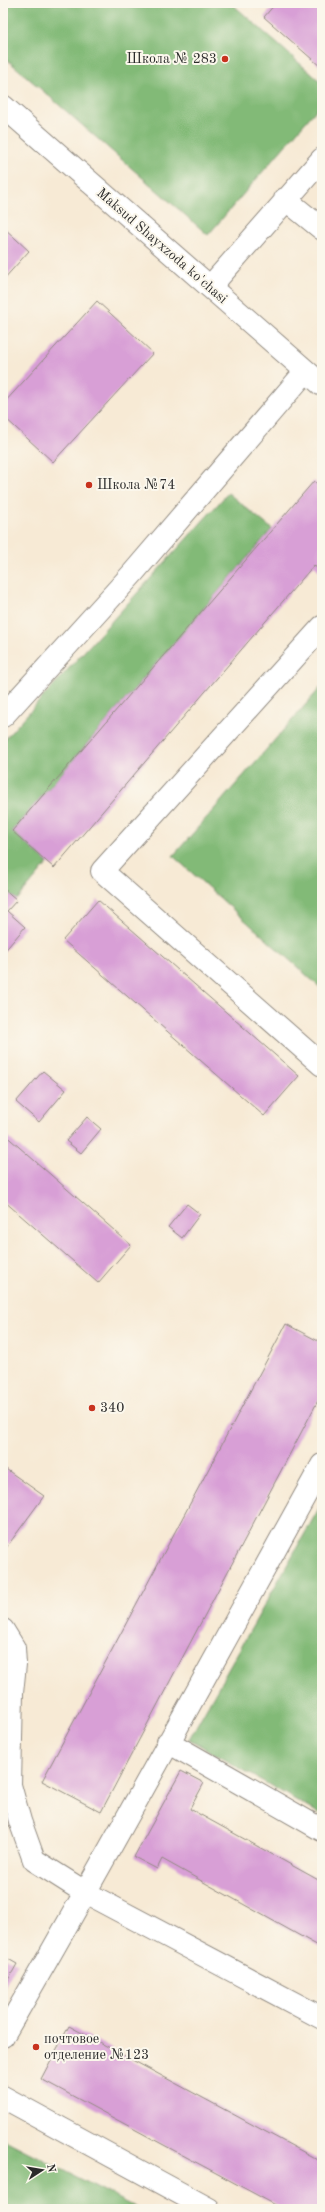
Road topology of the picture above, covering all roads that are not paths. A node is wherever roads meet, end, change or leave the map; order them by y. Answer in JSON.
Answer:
{"nodes":[{"id":1,"x":3,"y":106,"type":"edge"},
{"id":2,"x":322,"y":159,"type":"edge"},
{"id":3,"x":285,"y":199,"type":"junction"},
{"id":4,"x":322,"y":229,"type":"edge"},
{"id":5,"x":210,"y":287,"type":"junction"},
{"id":6,"x":306,"y":371,"type":"junction"},
{"id":7,"x":322,"y":385,"type":"edge"},
{"id":8,"x":322,"y":627,"type":"edge"},
{"id":9,"x":3,"y":716,"type":"edge"},
{"id":10,"x":322,"y":1065,"type":"edge"},
{"id":11,"x":322,"y":1465,"type":"edge"},
{"id":12,"x":3,"y":1630,"type":"edge"},
{"id":13,"x":168,"y":1742,"type":"junction"},
{"id":14,"x":11,"y":1819,"type":"edge"},
{"id":15,"x":322,"y":1830,"type":"edge"},
{"id":16,"x":86,"y":1893,"type":"junction"},
{"id":17,"x":322,"y":2018,"type":"edge"},
{"id":18,"x":3,"y":2036,"type":"edge"},
{"id":19,"x":3,"y":2097,"type":"edge"},
{"id":20,"x":209,"y":2209,"type":"edge"}],
"edges":[{"from":1,"to":5,"type":"street","name":"Maksud Shayxzoda ko'chasi"},
{"from":2,"to":3,"type":"street"},
{"from":3,"to":4,"type":"street"},
{"from":3,"to":5,"type":"street"},
{"from":5,"to":6,"type":"street","name":"Maksud Shayxzoda ko'chasi"},
{"from":6,"to":7,"type":"street","name":"Maksud Shayxzoda ko'chasi"},
{"from":6,"to":9,"type":"street"},
{"from":8,"to":10,"type":"street"},
{"from":11,"to":13,"type":"street"},
{"from":12,"to":14,"type":"street"},
{"from":13,"to":15,"type":"street"},
{"from":13,"to":16,"type":"street"},
{"from":14,"to":16,"type":"street"},
{"from":16,"to":17,"type":"street"},
{"from":16,"to":18,"type":"street"},
{"from":19,"to":20,"type":"street"}]}
